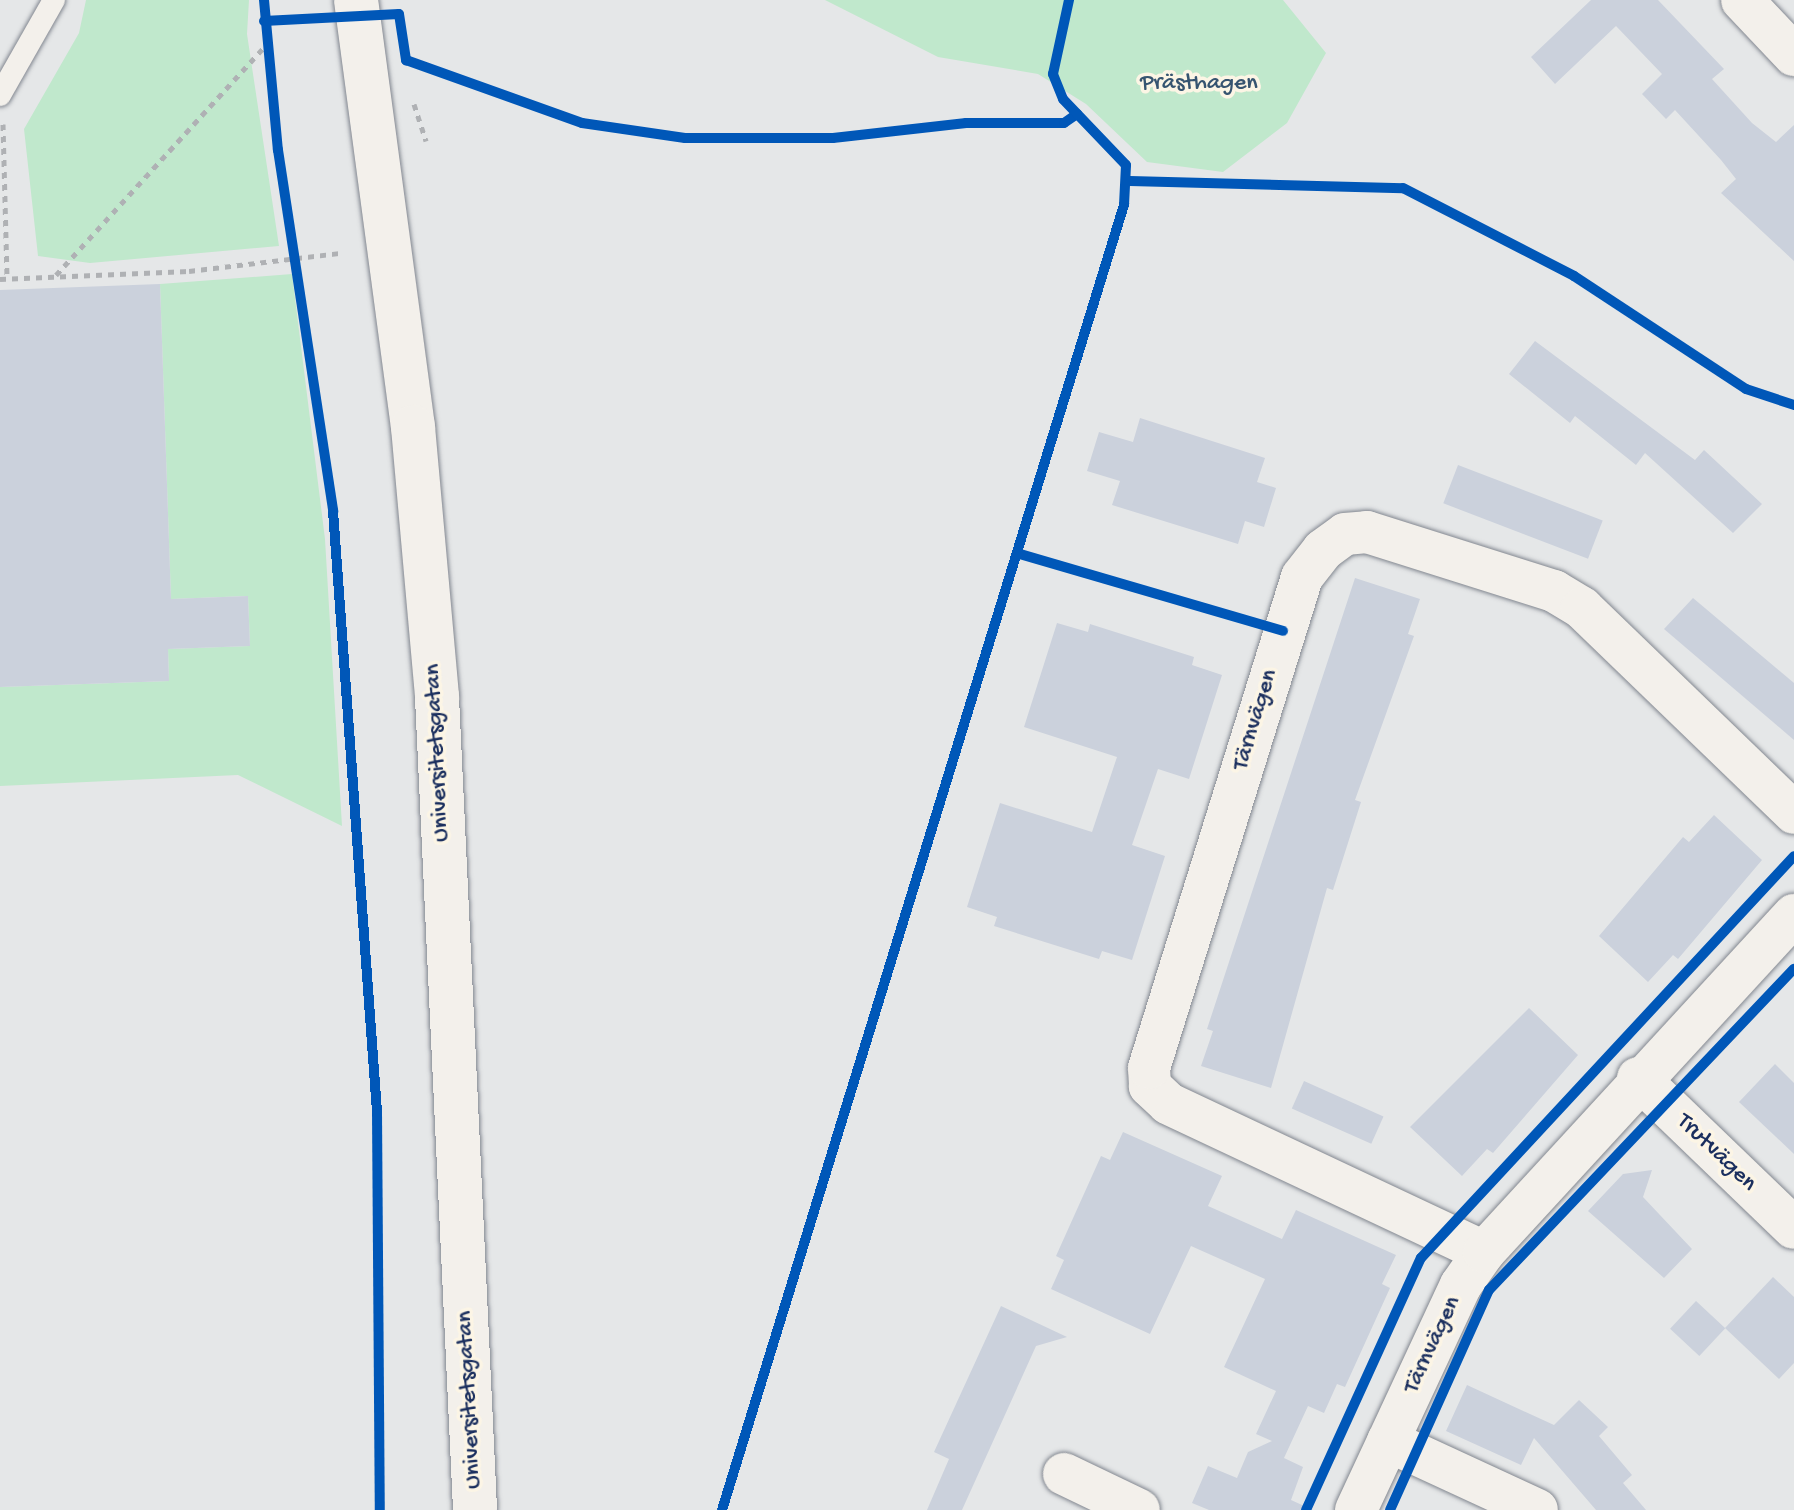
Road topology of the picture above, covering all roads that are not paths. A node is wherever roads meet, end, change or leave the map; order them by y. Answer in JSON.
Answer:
{"nodes":[{"id":1,"x":54,"y":0,"type":"edge"},
{"id":2,"x":356,"y":0,"type":"edge"},
{"id":3,"x":1742,"y":0,"type":"edge"},
{"id":4,"x":1794,"y":55,"type":"edge"},
{"id":5,"x":0,"y":95,"type":"edge"},
{"id":6,"x":1794,"y":813,"type":"edge"},
{"id":7,"x":1794,"y":915,"type":"edge"},
{"id":8,"x":1638,"y":1078,"type":"junction"},
{"id":9,"x":1794,"y":1228,"type":"edge"},
{"id":10,"x":1484,"y":1252,"type":"junction"},
{"id":11,"x":1388,"y":1441,"type":"junction"},
{"id":12,"x":1064,"y":1474,"type":"dead end"},
{"id":13,"x":475,"y":1510,"type":"edge"},
{"id":14,"x":1139,"y":1510,"type":"edge"},
{"id":15,"x":1356,"y":1510,"type":"edge"},
{"id":16,"x":1537,"y":1510,"type":"edge"}],
"edges":[{"from":1,"to":5,"type":"lane"},
{"from":2,"to":13,"type":"street","name":"Universitetsgatan"},
{"from":3,"to":4,"type":"street"},
{"from":6,"to":10,"type":"street","name":"Tärnvägen"},
{"from":7,"to":8,"type":"street","name":"Tärnvägen"},
{"from":8,"to":9,"type":"street","name":"Trutvägen"},
{"from":8,"to":10,"type":"street","name":"Tärnvägen"},
{"from":10,"to":11,"type":"street","name":"Tärnvägen"},
{"from":11,"to":15,"type":"street","name":"Tärnvägen"},
{"from":11,"to":16,"type":"street"},
{"from":12,"to":14,"type":"street"}]}
